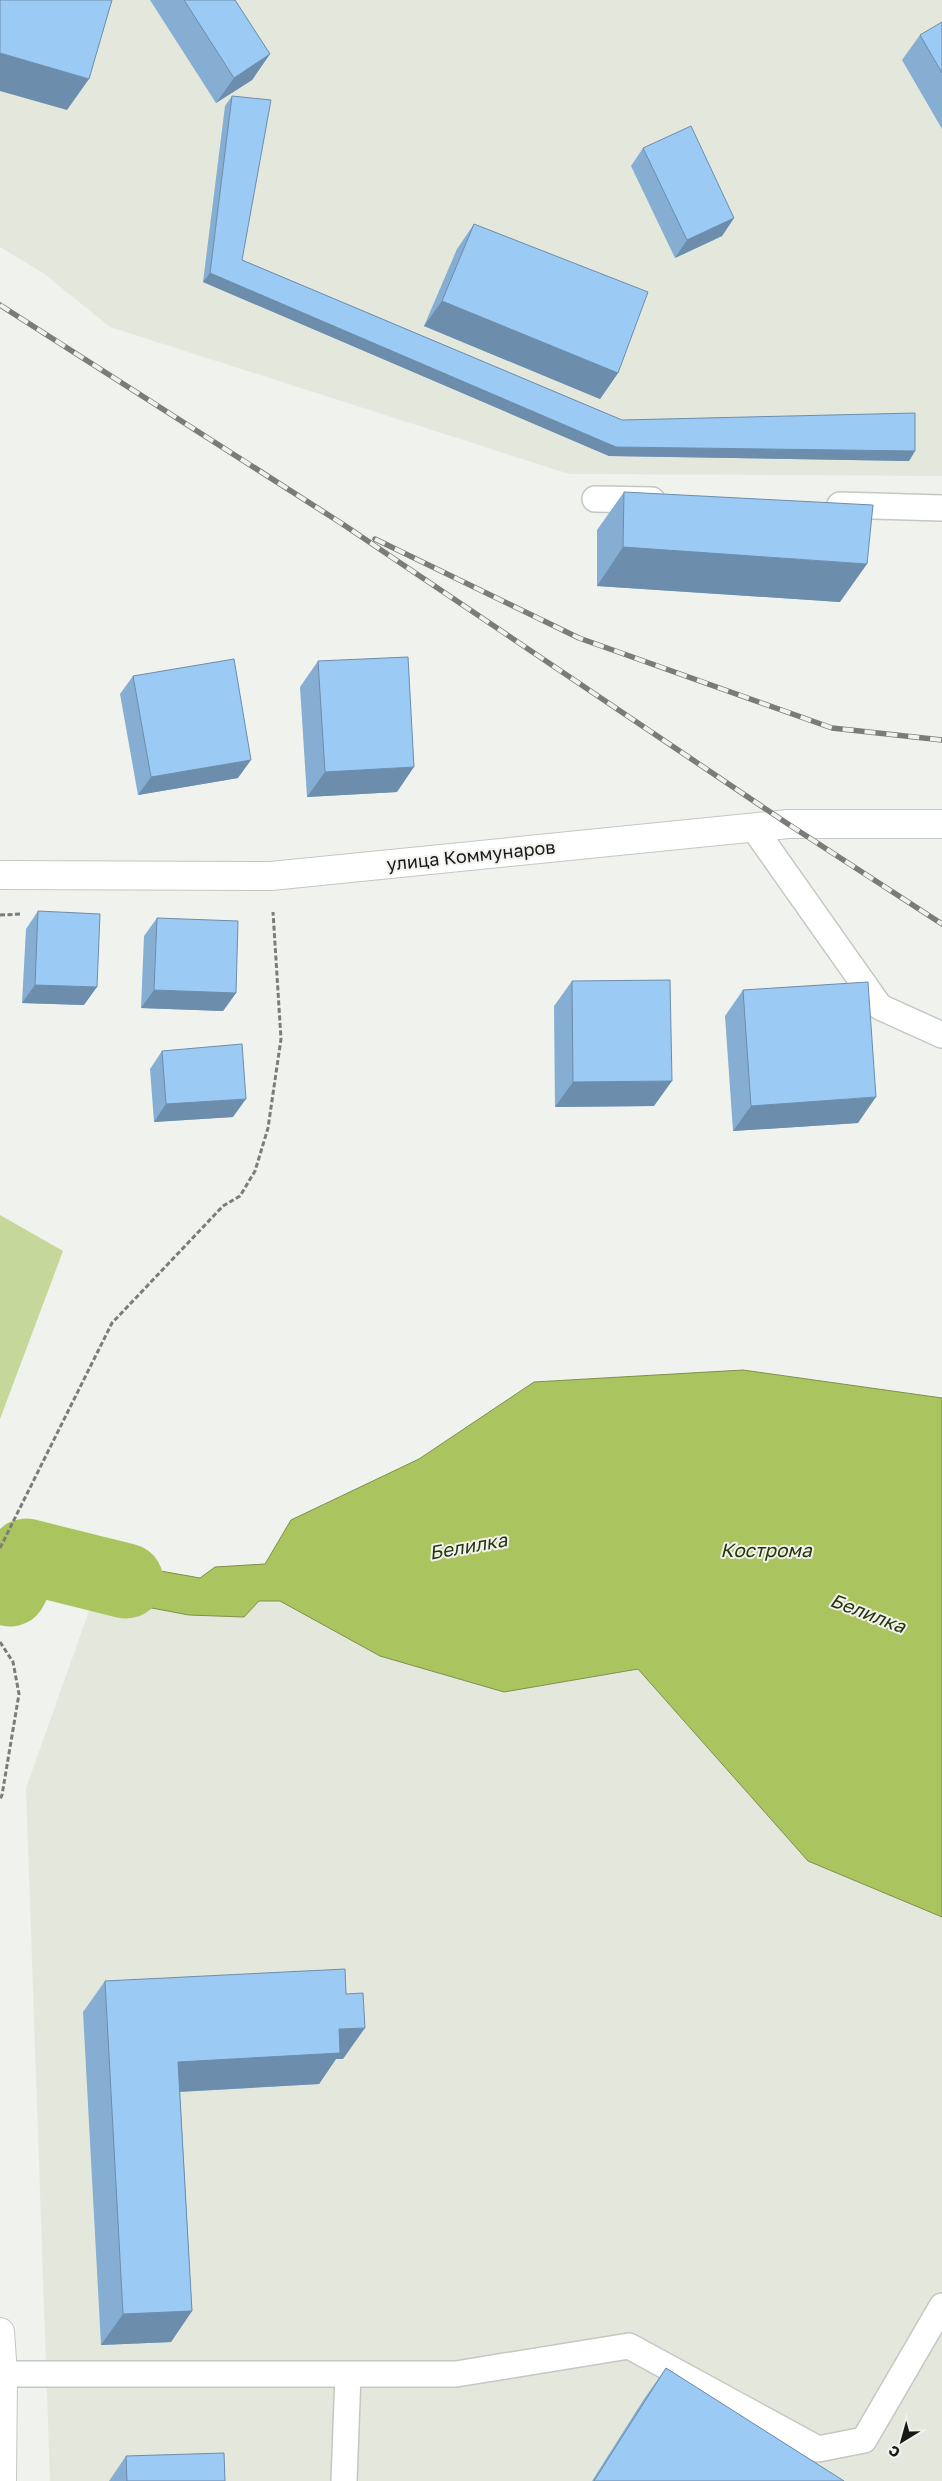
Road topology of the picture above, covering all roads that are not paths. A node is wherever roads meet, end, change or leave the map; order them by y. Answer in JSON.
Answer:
{"nodes":[{"id":1,"x":595,"y":499,"type":"dead end"},
{"id":2,"x":674,"y":501,"type":"edge"},
{"id":3,"x":813,"y":504,"type":"edge"},
{"id":4,"x":942,"y":508,"type":"edge"},
{"id":5,"x":942,"y":824,"type":"edge"},
{"id":6,"x":753,"y":827,"type":"junction"},
{"id":7,"x":0,"y":875,"type":"edge"},
{"id":8,"x":942,"y":1035,"type":"edge"},
{"id":9,"x":942,"y":2306,"type":"edge"},
{"id":10,"x":0,"y":2332,"type":"edge"},
{"id":11,"x":2,"y":2374,"type":"edge"},
{"id":12,"x":348,"y":2374,"type":"junction"},
{"id":13,"x":2,"y":2481,"type":"edge"},
{"id":14,"x":344,"y":2481,"type":"edge"}],
"edges":[{"from":1,"to":2,"type":"lane"},
{"from":3,"to":4,"type":"lane"},
{"from":5,"to":6,"type":"street","name":"улица Коммунаров"},
{"from":6,"to":7,"type":"street","name":"улица Коммунаров"},
{"from":6,"to":8,"type":"lane"},
{"from":9,"to":12,"type":"lane"},
{"from":10,"to":11,"type":"street"},
{"from":11,"to":12,"type":"lane"},
{"from":11,"to":13,"type":"street"},
{"from":12,"to":14,"type":"lane"}]}
